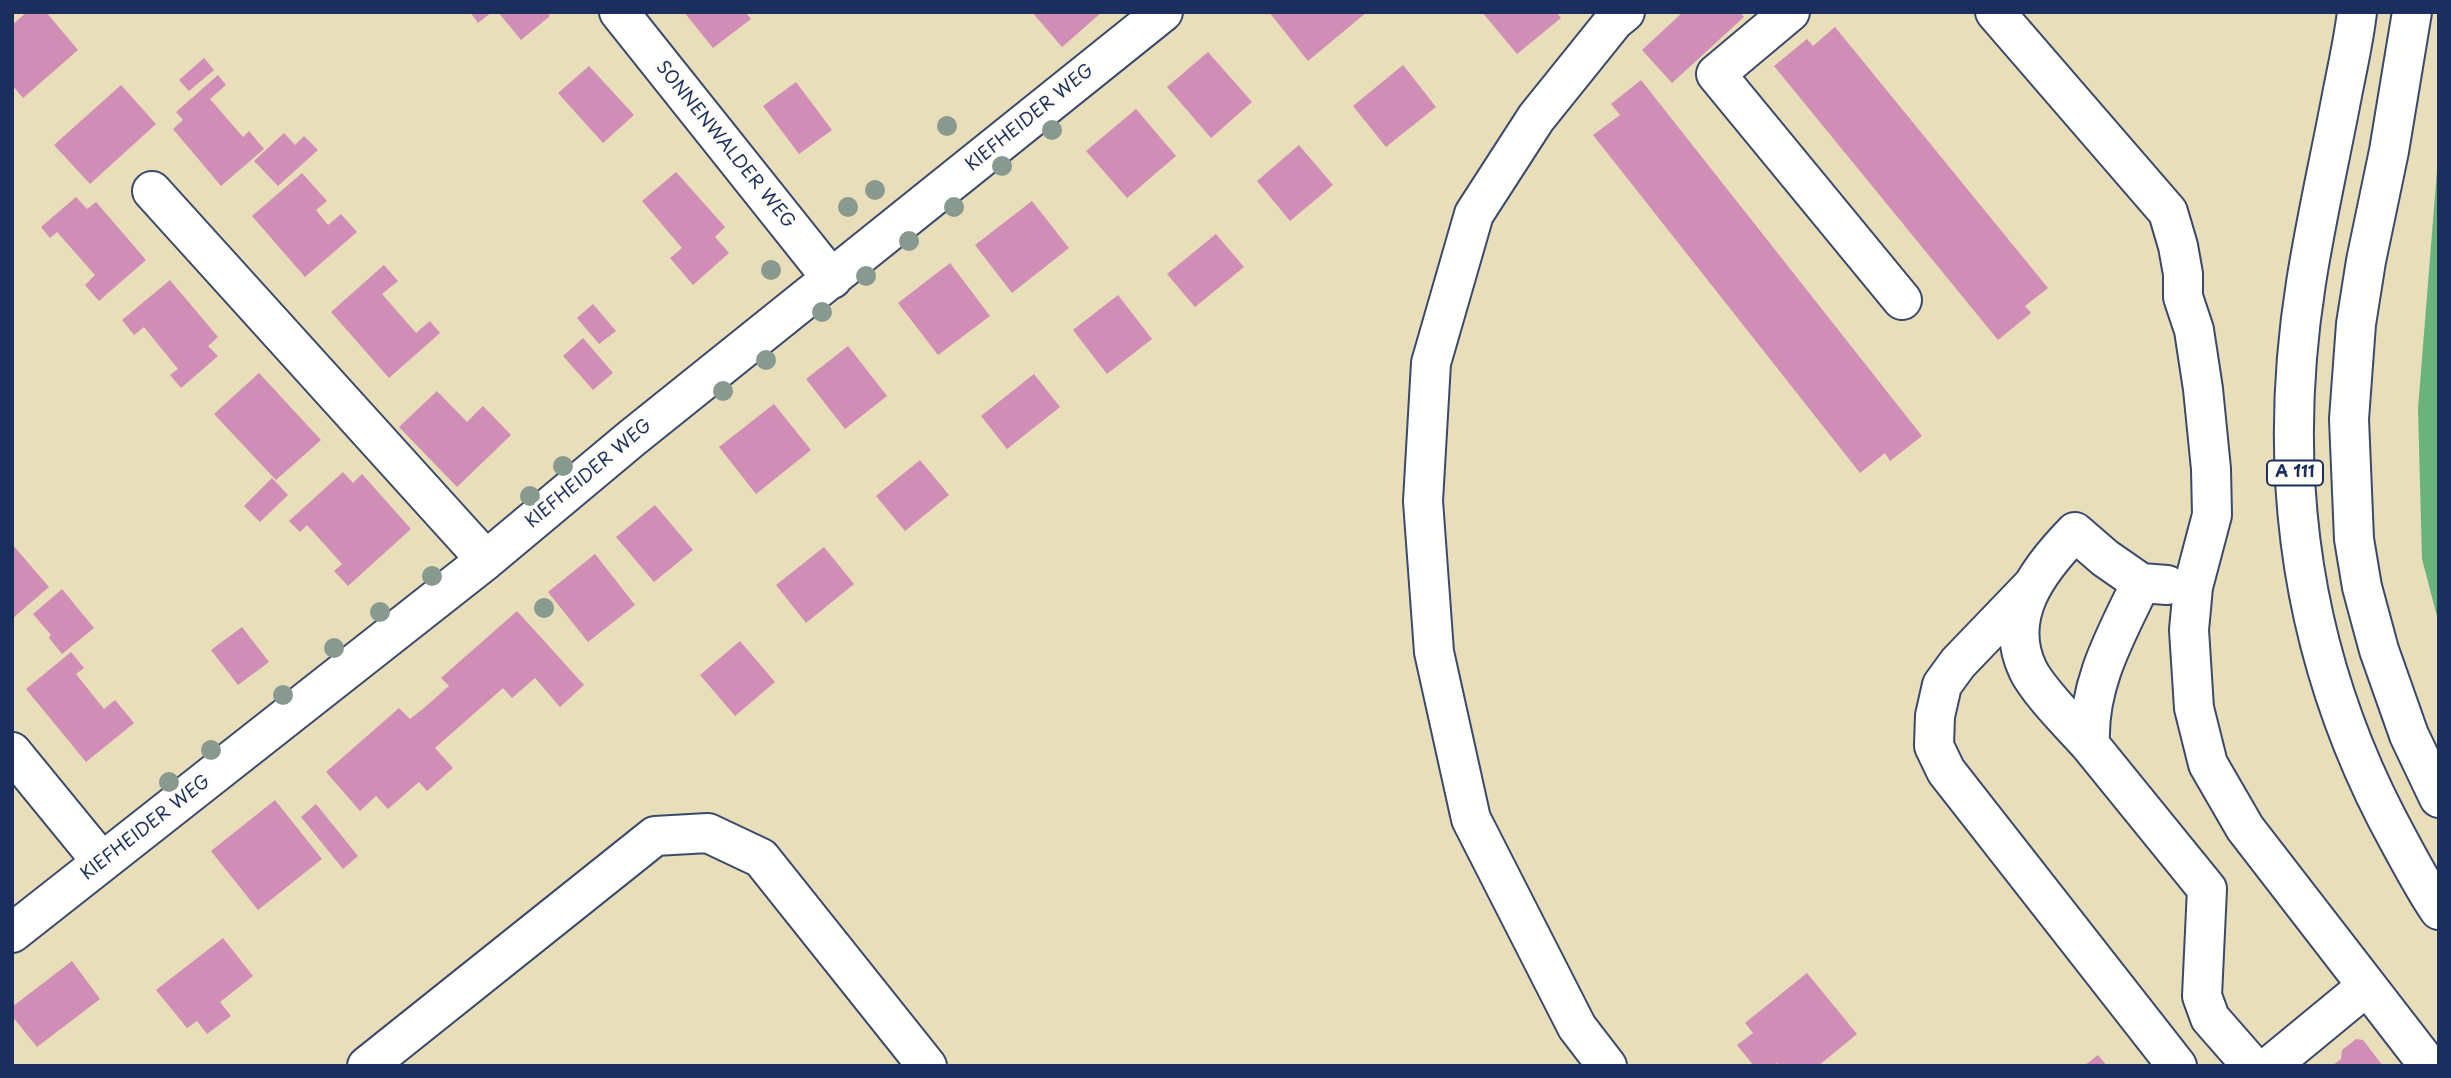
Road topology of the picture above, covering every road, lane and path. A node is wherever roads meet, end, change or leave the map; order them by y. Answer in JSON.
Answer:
{"nodes":[{"id":1,"x":619,"y":12,"type":"edge"},
{"id":2,"x":1163,"y":12,"type":"edge"},
{"id":3,"x":1625,"y":12,"type":"edge"},
{"id":4,"x":1790,"y":12,"type":"edge"},
{"id":5,"x":1995,"y":12,"type":"edge"},
{"id":6,"x":2357,"y":12,"type":"edge"},
{"id":7,"x":2412,"y":12,"type":"edge"},
{"id":8,"x":152,"y":191,"type":"dead end"},
{"id":9,"x":832,"y":279,"type":"junction"},
{"id":10,"x":1902,"y":300,"type":"dead end"},
{"id":11,"x":486,"y":560,"type":"junction"},
{"id":12,"x":2141,"y":583,"type":"junction"},
{"id":13,"x":2032,"y":586,"type":"junction"},
{"id":14,"x":2193,"y":587,"type":"junction"},
{"id":15,"x":2090,"y":745,"type":"junction"},
{"id":16,"x":12,"y":752,"type":"edge"},
{"id":17,"x":2439,"y":798,"type":"edge"},
{"id":18,"x":102,"y":862,"type":"junction"},
{"id":19,"x":2439,"y":910,"type":"edge"},
{"id":20,"x":12,"y":933,"type":"edge"},
{"id":21,"x":2367,"y":986,"type":"junction"},
{"id":22,"x":367,"y":1066,"type":"edge"},
{"id":23,"x":927,"y":1066,"type":"edge"},
{"id":24,"x":1607,"y":1066,"type":"edge"},
{"id":25,"x":2177,"y":1066,"type":"edge"},
{"id":26,"x":2252,"y":1066,"type":"edge"},
{"id":27,"x":2270,"y":1066,"type":"edge"},
{"id":28,"x":2429,"y":1066,"type":"edge"}],
"edges":[{"from":1,"to":9,"type":"main road","name":"SONNENWALDER WEG"},
{"from":2,"to":9,"type":"main road","name":"KIEFHEIDER WEG"},
{"from":3,"to":24,"type":"main road"},
{"from":4,"to":10,"type":"main road"},
{"from":5,"to":14,"type":"main road"},
{"from":6,"to":19,"type":"main road","number":"A 111"},
{"from":7,"to":17,"type":"main road"},
{"from":8,"to":11,"type":"main road"},
{"from":9,"to":11,"type":"main road","name":"KIEFHEIDER WEG"},
{"from":11,"to":18,"type":"main road","name":"KIEFHEIDER WEG"},
{"from":12,"to":13,"type":"main road"},
{"from":12,"to":14,"type":"main road"},
{"from":12,"to":15,"type":"main road"},
{"from":13,"to":15,"type":"main road"},
{"from":13,"to":25,"type":"main road"},
{"from":14,"to":21,"type":"main road"},
{"from":15,"to":26,"type":"main road"},
{"from":16,"to":18,"type":"main road"},
{"from":18,"to":20,"type":"main road","name":"KIEFHEIDER WEG"},
{"from":21,"to":27,"type":"main road"},
{"from":21,"to":28,"type":"main road"},
{"from":22,"to":23,"type":"main road"}]}
